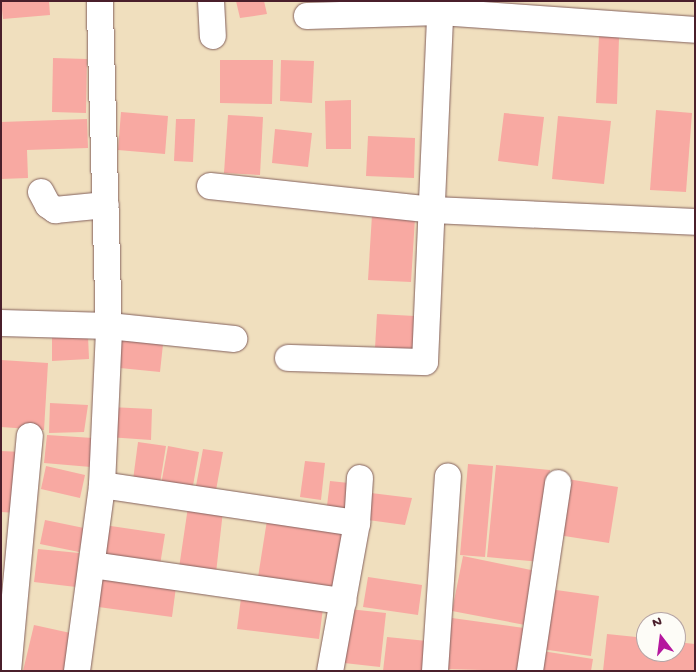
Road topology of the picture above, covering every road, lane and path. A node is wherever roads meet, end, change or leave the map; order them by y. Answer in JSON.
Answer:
{"nodes":[{"id":1,"x":100,"y":1,"type":"edge"},
{"id":2,"x":211,"y":1,"type":"edge"},
{"id":3,"x":441,"y":7,"type":"edge"},
{"id":4,"x":307,"y":16,"type":"dead end"},
{"id":5,"x":695,"y":30,"type":"edge"},
{"id":6,"x":213,"y":36,"type":"dead end"},
{"id":7,"x":210,"y":186,"type":"dead end"},
{"id":8,"x":41,"y":192,"type":"dead end"},
{"id":9,"x":106,"y":205,"type":"junction"},
{"id":10,"x":433,"y":210,"type":"junction"},
{"id":11,"x":695,"y":222,"type":"edge"},
{"id":12,"x":1,"y":323,"type":"edge"},
{"id":13,"x":108,"y":326,"type":"junction"},
{"id":14,"x":234,"y":339,"type":"dead end"},
{"id":15,"x":288,"y":358,"type":"dead end"},
{"id":16,"x":30,"y":436,"type":"dead end"},
{"id":17,"x":448,"y":476,"type":"dead end"},
{"id":18,"x":360,"y":478,"type":"dead end"},
{"id":19,"x":558,"y":483,"type":"dead end"},
{"id":20,"x":102,"y":485,"type":"junction"},
{"id":21,"x":357,"y":522,"type":"junction"},
{"id":22,"x":92,"y":565,"type":"junction"},
{"id":23,"x":343,"y":601,"type":"junction"},
{"id":24,"x":8,"y":671,"type":"edge"},
{"id":25,"x":77,"y":671,"type":"edge"},
{"id":26,"x":330,"y":671,"type":"edge"},
{"id":27,"x":435,"y":671,"type":"edge"},
{"id":28,"x":530,"y":671,"type":"edge"}],
"edges":[{"from":1,"to":9,"type":"street"},
{"from":2,"to":6,"type":"street"},
{"from":3,"to":4,"type":"street"},
{"from":3,"to":5,"type":"street"},
{"from":3,"to":10,"type":"street"},
{"from":7,"to":10,"type":"street"},
{"from":8,"to":9,"type":"street"},
{"from":9,"to":13,"type":"street"},
{"from":10,"to":11,"type":"street"},
{"from":10,"to":15,"type":"street"},
{"from":12,"to":13,"type":"street"},
{"from":13,"to":14,"type":"street"},
{"from":13,"to":20,"type":"street"},
{"from":16,"to":24,"type":"street"},
{"from":17,"to":27,"type":"street"},
{"from":18,"to":21,"type":"street"},
{"from":19,"to":28,"type":"street"},
{"from":20,"to":21,"type":"street"},
{"from":20,"to":22,"type":"street"},
{"from":21,"to":23,"type":"street"},
{"from":22,"to":23,"type":"street"},
{"from":22,"to":25,"type":"street"},
{"from":23,"to":26,"type":"street"}]}
